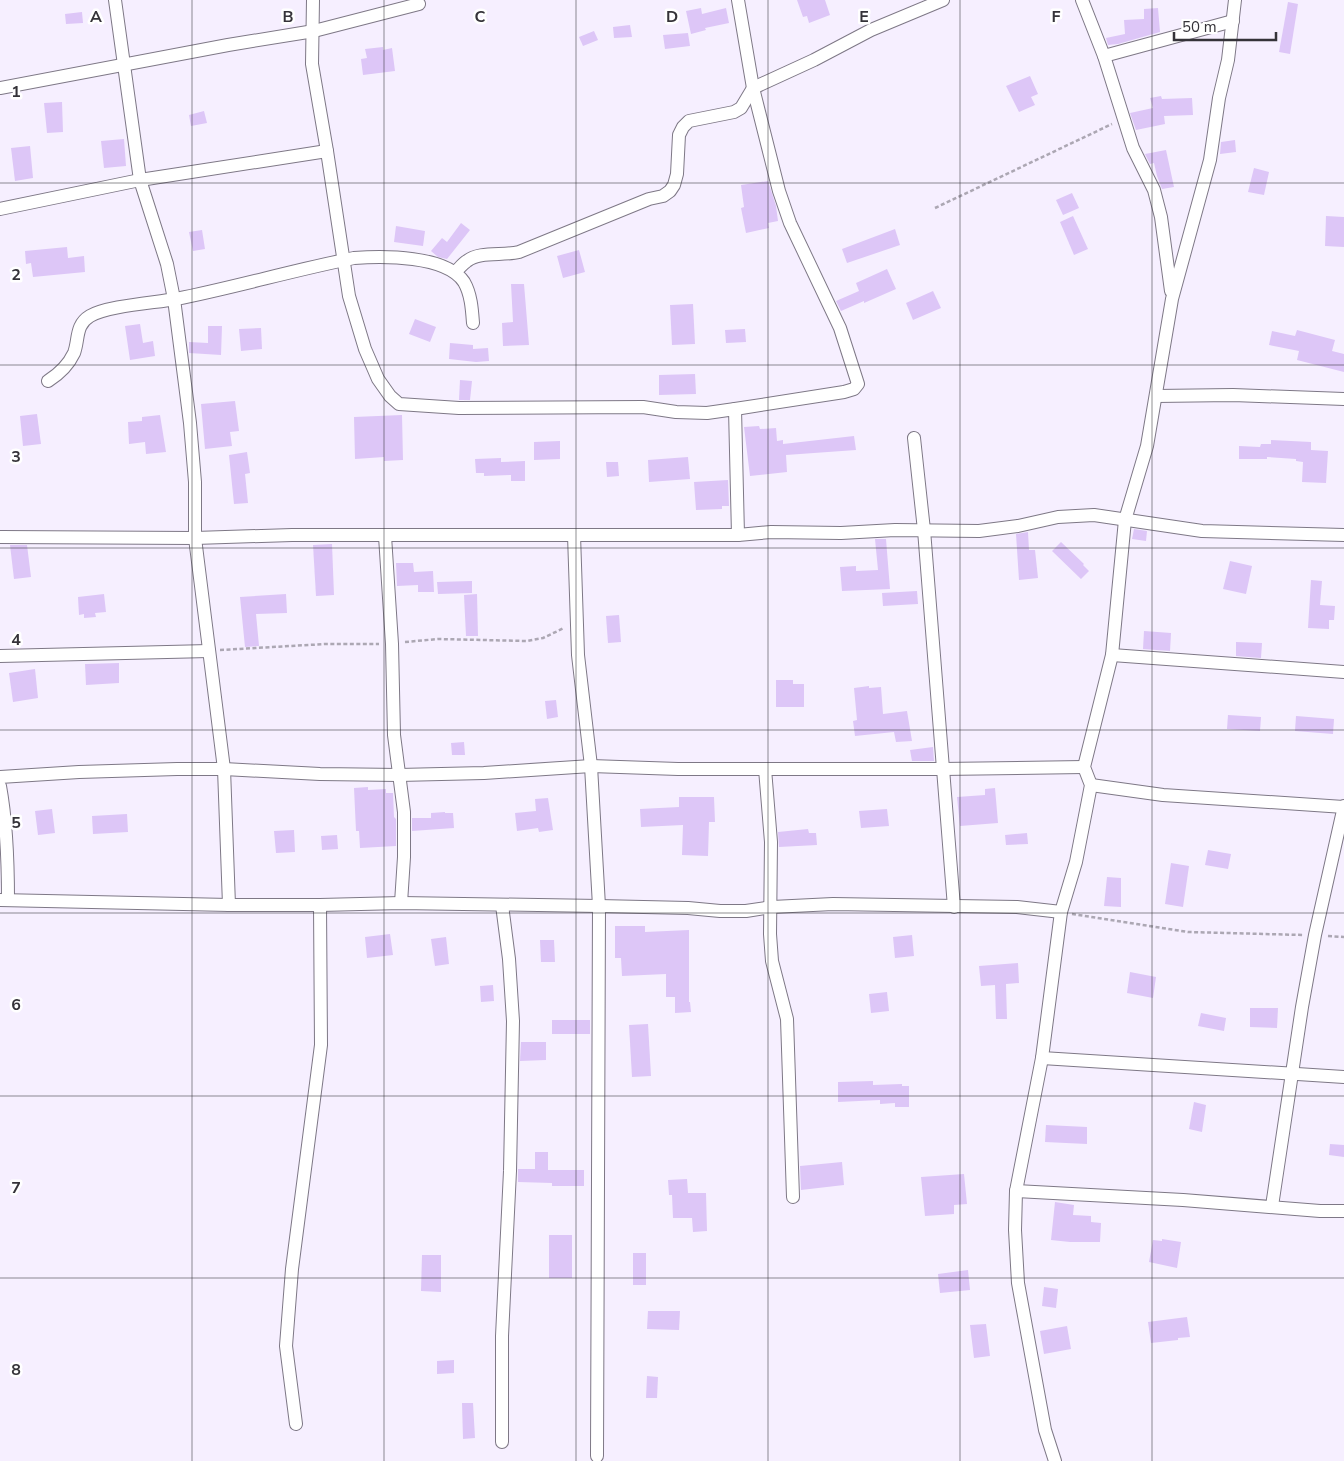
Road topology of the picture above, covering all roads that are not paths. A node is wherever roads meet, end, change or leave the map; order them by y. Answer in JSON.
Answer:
{"nodes":[{"id":1,"x":115,"y":0,"type":"edge"},
{"id":2,"x":313,"y":0,"type":"edge"},
{"id":3,"x":738,"y":0,"type":"edge"},
{"id":4,"x":943,"y":0,"type":"edge"},
{"id":5,"x":1082,"y":0,"type":"edge"},
{"id":6,"x":1235,"y":0,"type":"edge"},
{"id":7,"x":419,"y":4,"type":"dead end"},
{"id":8,"x":1233,"y":21,"type":"junction"},
{"id":9,"x":314,"y":31,"type":"junction"},
{"id":10,"x":1104,"y":56,"type":"junction"},
{"id":11,"x":125,"y":64,"type":"junction"},
{"id":12,"x":0,"y":88,"type":"edge"},
{"id":13,"x":753,"y":88,"type":"junction"},
{"id":14,"x":327,"y":151,"type":"junction"},
{"id":15,"x":140,"y":180,"type":"junction"},
{"id":16,"x":0,"y":209,"type":"edge"},
{"id":17,"x":1167,"y":256,"type":"junction"},
{"id":18,"x":1183,"y":256,"type":"junction"},
{"id":19,"x":342,"y":260,"type":"junction"},
{"id":20,"x":455,"y":272,"type":"junction"},
{"id":21,"x":174,"y":299,"type":"junction"},
{"id":22,"x":1172,"y":299,"type":"junction"},
{"id":23,"x":474,"y":323,"type":"dead end"},
{"id":24,"x":48,"y":381,"type":"dead end"},
{"id":25,"x":1156,"y":396,"type":"junction"},
{"id":26,"x":1344,"y":399,"type":"edge"},
{"id":27,"x":735,"y":408,"type":"junction"},
{"id":28,"x":914,"y":438,"type":"dead end"},
{"id":29,"x":1125,"y":520,"type":"junction"},
{"id":30,"x":924,"y":530,"type":"junction"},
{"id":31,"x":738,"y":534,"type":"junction"},
{"id":32,"x":574,"y":535,"type":"junction"},
{"id":33,"x":1344,"y":535,"type":"edge"},
{"id":34,"x":385,"y":536,"type":"junction"},
{"id":35,"x":0,"y":537,"type":"edge"},
{"id":36,"x":195,"y":538,"type":"junction"},
{"id":37,"x":209,"y":651,"type":"junction"},
{"id":38,"x":1112,"y":655,"type":"junction"},
{"id":39,"x":0,"y":656,"type":"edge"},
{"id":40,"x":1344,"y":672,"type":"edge"},
{"id":41,"x":591,"y":766,"type":"junction"},
{"id":42,"x":1084,"y":767,"type":"junction"},
{"id":43,"x":765,"y":768,"type":"junction"},
{"id":44,"x":224,"y":769,"type":"junction"},
{"id":45,"x":942,"y":769,"type":"junction"},
{"id":46,"x":399,"y":775,"type":"junction"},
{"id":47,"x":0,"y":777,"type":"edge"},
{"id":48,"x":1091,"y":785,"type":"junction"},
{"id":49,"x":0,"y":786,"type":"edge"},
{"id":50,"x":1344,"y":806,"type":"edge"},
{"id":51,"x":4,"y":900,"type":"edge"},
{"id":52,"x":402,"y":903,"type":"junction"},
{"id":53,"x":229,"y":905,"type":"junction"},
{"id":54,"x":320,"y":905,"type":"junction"},
{"id":55,"x":502,"y":905,"type":"junction"},
{"id":56,"x":599,"y":906,"type":"junction"},
{"id":57,"x":772,"y":906,"type":"junction"},
{"id":58,"x":954,"y":907,"type":"junction"},
{"id":59,"x":1061,"y":912,"type":"junction"},
{"id":60,"x":1042,"y":1058,"type":"junction"},
{"id":61,"x":1293,"y":1075,"type":"junction"},
{"id":62,"x":1344,"y":1077,"type":"edge"},
{"id":63,"x":1016,"y":1191,"type":"junction"},
{"id":64,"x":794,"y":1197,"type":"dead end"},
{"id":65,"x":1272,"y":1206,"type":"junction"},
{"id":66,"x":1344,"y":1211,"type":"edge"},
{"id":67,"x":296,"y":1424,"type":"dead end"},
{"id":68,"x":502,"y":1442,"type":"dead end"},
{"id":69,"x":597,"y":1456,"type":"dead end"},
{"id":70,"x":1055,"y":1461,"type":"edge"}],
"edges":[{"from":1,"to":11,"type":"street"},
{"from":2,"to":9,"type":"street"},
{"from":3,"to":13,"type":"street"},
{"from":4,"to":13,"type":"street"},
{"from":5,"to":10,"type":"street"},
{"from":6,"to":8,"type":"street"},
{"from":7,"to":9,"type":"street"},
{"from":8,"to":10,"type":"street"},
{"from":8,"to":18,"type":"street"},
{"from":9,"to":11,"type":"street"},
{"from":9,"to":14,"type":"street"},
{"from":10,"to":17,"type":"street"},
{"from":11,"to":12,"type":"street"},
{"from":11,"to":15,"type":"street"},
{"from":13,"to":20,"type":"street"},
{"from":13,"to":27,"type":"street"},
{"from":14,"to":15,"type":"street"},
{"from":14,"to":19,"type":"street"},
{"from":15,"to":16,"type":"street"},
{"from":15,"to":21,"type":"street"},
{"from":17,"to":18,"type":"street"},
{"from":17,"to":22,"type":"street"},
{"from":18,"to":22,"type":"street"},
{"from":19,"to":20,"type":"street"},
{"from":19,"to":21,"type":"street"},
{"from":19,"to":27,"type":"street"},
{"from":20,"to":23,"type":"street"},
{"from":21,"to":24,"type":"street"},
{"from":21,"to":36,"type":"street"},
{"from":22,"to":25,"type":"street"},
{"from":25,"to":26,"type":"street"},
{"from":25,"to":29,"type":"street"},
{"from":27,"to":31,"type":"street"},
{"from":28,"to":30,"type":"street"},
{"from":29,"to":30,"type":"street"},
{"from":29,"to":33,"type":"street"},
{"from":29,"to":38,"type":"street"},
{"from":30,"to":31,"type":"street"},
{"from":30,"to":45,"type":"street"},
{"from":31,"to":32,"type":"street"},
{"from":32,"to":34,"type":"street"},
{"from":32,"to":41,"type":"street"},
{"from":34,"to":36,"type":"street"},
{"from":34,"to":46,"type":"street"},
{"from":35,"to":36,"type":"street"},
{"from":36,"to":37,"type":"street"},
{"from":37,"to":39,"type":"street"},
{"from":37,"to":44,"type":"street"},
{"from":38,"to":40,"type":"street"},
{"from":38,"to":42,"type":"street"},
{"from":41,"to":43,"type":"street"},
{"from":41,"to":46,"type":"street"},
{"from":41,"to":56,"type":"street"},
{"from":42,"to":45,"type":"street"},
{"from":42,"to":48,"type":"street"},
{"from":43,"to":45,"type":"street"},
{"from":43,"to":57,"type":"street"},
{"from":44,"to":46,"type":"street"},
{"from":44,"to":47,"type":"street"},
{"from":44,"to":53,"type":"street"},
{"from":45,"to":58,"type":"street"},
{"from":46,"to":52,"type":"street"},
{"from":48,"to":50,"type":"street"},
{"from":48,"to":59,"type":"street"},
{"from":49,"to":51,"type":"street"},
{"from":50,"to":61,"type":"street"},
{"from":51,"to":53,"type":"street"},
{"from":52,"to":54,"type":"street"},
{"from":52,"to":55,"type":"street"},
{"from":53,"to":54,"type":"street"},
{"from":54,"to":67,"type":"street"},
{"from":55,"to":56,"type":"street"},
{"from":55,"to":68,"type":"street"},
{"from":56,"to":57,"type":"street"},
{"from":56,"to":69,"type":"street"},
{"from":57,"to":58,"type":"street"},
{"from":57,"to":64,"type":"street"},
{"from":58,"to":59,"type":"street"},
{"from":59,"to":60,"type":"street"},
{"from":60,"to":61,"type":"street"},
{"from":60,"to":63,"type":"street"},
{"from":61,"to":62,"type":"street"},
{"from":61,"to":65,"type":"street"},
{"from":63,"to":65,"type":"street"},
{"from":63,"to":70,"type":"street"},
{"from":65,"to":66,"type":"street"}]}
